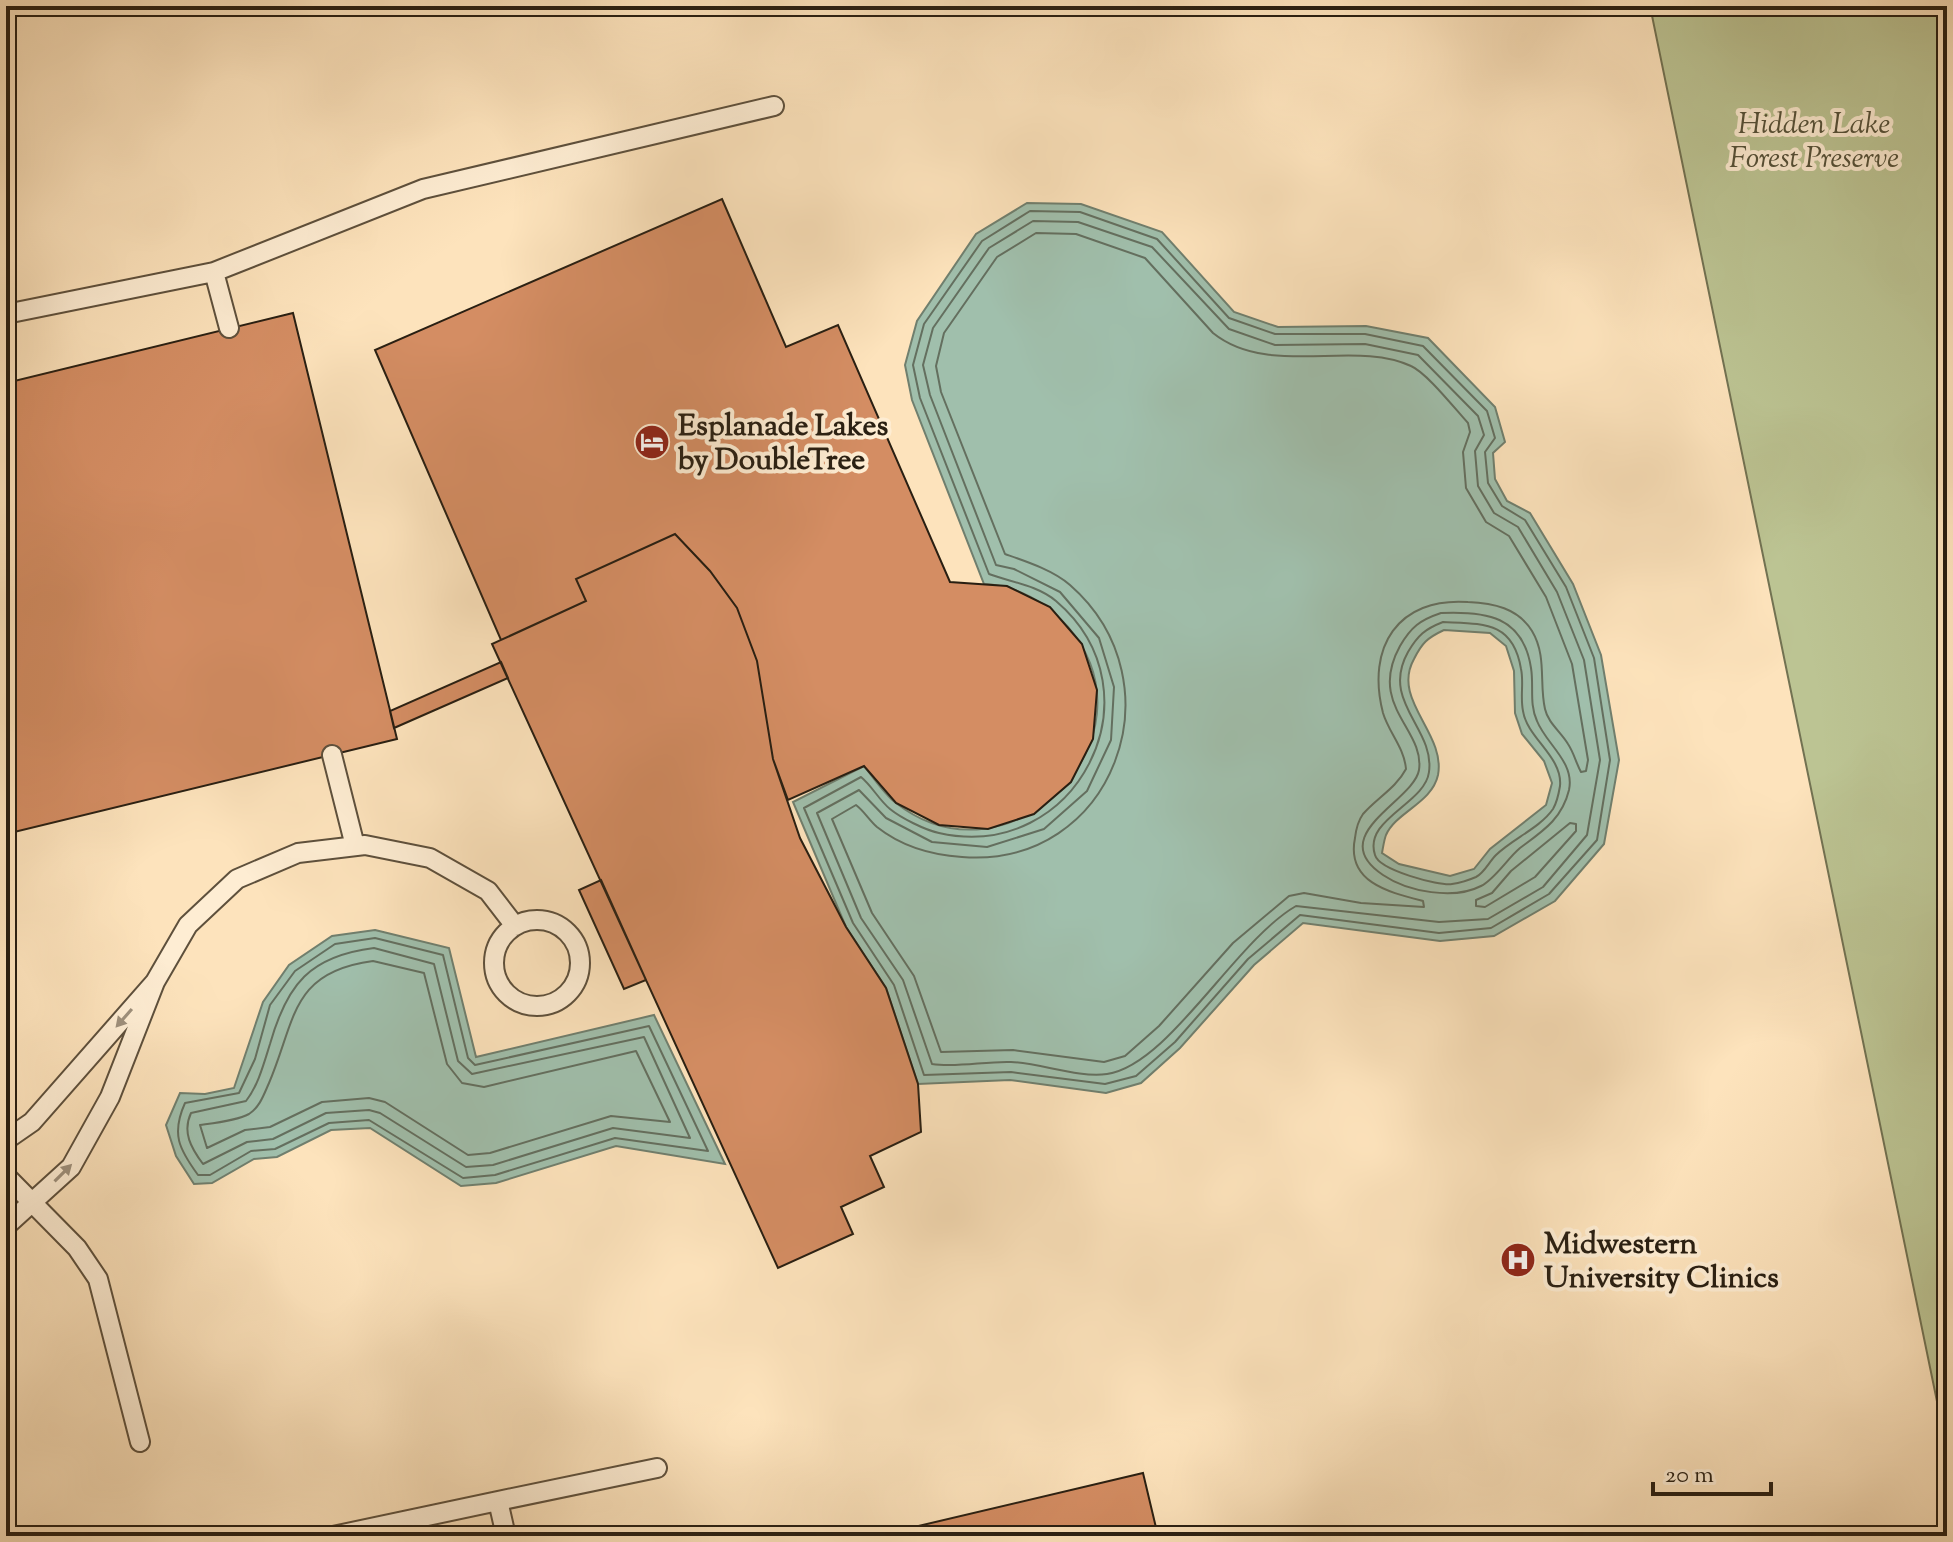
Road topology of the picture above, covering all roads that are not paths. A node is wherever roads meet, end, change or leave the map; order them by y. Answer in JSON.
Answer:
{"nodes":[{"id":1,"x":774,"y":106,"type":"dead end"},
{"id":2,"x":214,"y":272,"type":"junction"},
{"id":3,"x":6,"y":314,"type":"edge"},
{"id":4,"x":229,"y":328,"type":"dead end"},
{"id":5,"x":332,"y":755,"type":"dead end"},
{"id":6,"x":355,"y":846,"type":"junction"},
{"id":7,"x":515,"y":926,"type":"junction"},
{"id":8,"x":155,"y":982,"type":"junction"},
{"id":9,"x":6,"y":1140,"type":"edge"},
{"id":10,"x":6,"y":1176,"type":"edge"},
{"id":11,"x":32,"y":1203,"type":"junction"},
{"id":12,"x":6,"y":1226,"type":"edge"},
{"id":13,"x":140,"y":1442,"type":"dead end"},
{"id":14,"x":657,"y":1468,"type":"dead end"},
{"id":15,"x":498,"y":1501,"type":"junction"},
{"id":16,"x":333,"y":1536,"type":"edge"},
{"id":17,"x":506,"y":1536,"type":"edge"}],
"edges":[{"from":1,"to":2,"type":"lane"},
{"from":2,"to":3,"type":"lane"},
{"from":2,"to":4,"type":"lane"},
{"from":5,"to":6,"type":"lane"},
{"from":6,"to":7,"type":"lane"},
{"from":6,"to":8,"type":"lane"},
{"from":7,"to":7,"type":"lane"},
{"from":8,"to":9,"type":"lane","one_way":true},
{"from":11,"to":8,"type":"lane","one_way":true},
{"from":10,"to":11,"type":"lane"},
{"from":11,"to":12,"type":"lane"},
{"from":11,"to":13,"type":"lane"},
{"from":14,"to":15,"type":"lane"},
{"from":15,"to":16,"type":"lane"},
{"from":15,"to":17,"type":"lane"}]}
